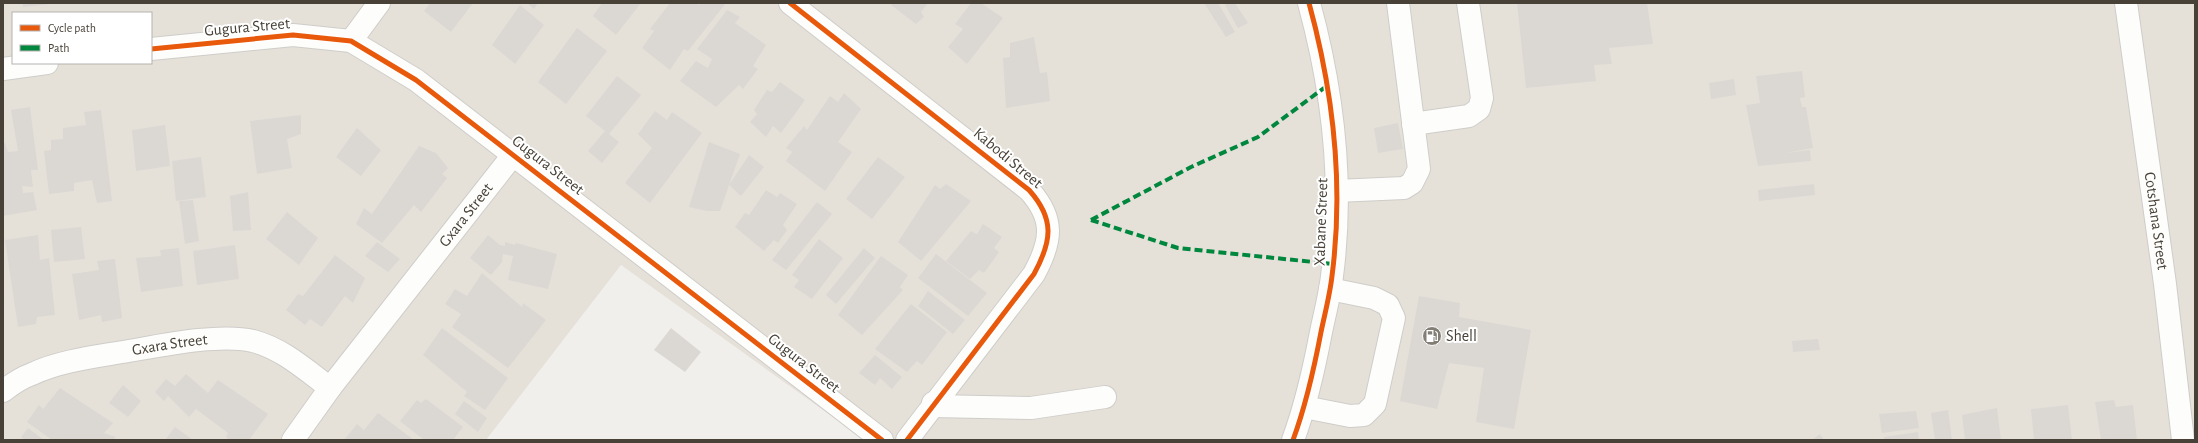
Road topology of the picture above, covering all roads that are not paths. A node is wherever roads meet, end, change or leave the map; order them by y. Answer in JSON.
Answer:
{"nodes":[{"id":1,"x":379,"y":3,"type":"edge"},
{"id":2,"x":790,"y":3,"type":"edge"},
{"id":3,"x":1309,"y":3,"type":"edge"},
{"id":4,"x":1398,"y":3,"type":"edge"},
{"id":5,"x":1468,"y":3,"type":"edge"},
{"id":6,"x":2126,"y":3,"type":"edge"},
{"id":7,"x":351,"y":41,"type":"junction"},
{"id":8,"x":152,"y":49,"type":"edge"},
{"id":9,"x":40,"y":64,"type":"edge"},
{"id":10,"x":3,"y":69,"type":"edge"},
{"id":11,"x":1413,"y":124,"type":"junction"},
{"id":12,"x":513,"y":155,"type":"junction"},
{"id":13,"x":1336,"y":191,"type":"junction"},
{"id":14,"x":1330,"y":289,"type":"junction"},
{"id":15,"x":330,"y":388,"type":"junction"},
{"id":16,"x":3,"y":391,"type":"edge"},
{"id":17,"x":1105,"y":397,"type":"dead end"},
{"id":18,"x":933,"y":404,"type":"junction"},
{"id":19,"x":1304,"y":407,"type":"junction"},
{"id":20,"x":294,"y":440,"type":"edge"},
{"id":21,"x":882,"y":440,"type":"edge"},
{"id":22,"x":908,"y":440,"type":"edge"},
{"id":23,"x":1293,"y":440,"type":"edge"},
{"id":24,"x":2183,"y":440,"type":"edge"}],
"edges":[{"from":1,"to":7,"type":"street"},
{"from":2,"to":18,"type":"street","name":"Kabodi Street"},
{"from":3,"to":13,"type":"street","name":"Xabane Street"},
{"from":4,"to":11,"type":"street"},
{"from":5,"to":11,"type":"street"},
{"from":6,"to":24,"type":"street","name":"Cotshana Street"},
{"from":7,"to":8,"type":"street","name":"Gugura Street"},
{"from":7,"to":12,"type":"street","name":"Gugura Street"},
{"from":9,"to":10,"type":"street"},
{"from":11,"to":13,"type":"street"},
{"from":12,"to":15,"type":"street","name":"Gxara Street"},
{"from":12,"to":21,"type":"street","name":"Gugura Street"},
{"from":13,"to":14,"type":"street","name":"Xabane Street"},
{"from":14,"to":19,"type":"street","name":"Xabane Street"},
{"from":14,"to":19,"type":"street"},
{"from":15,"to":16,"type":"street","name":"Gxara Street"},
{"from":15,"to":20,"type":"street","name":"Gxara Street"},
{"from":17,"to":18,"type":"street"},
{"from":18,"to":22,"type":"street","name":"Kabodi Street"},
{"from":19,"to":23,"type":"street","name":"Xabane Street"}]}
